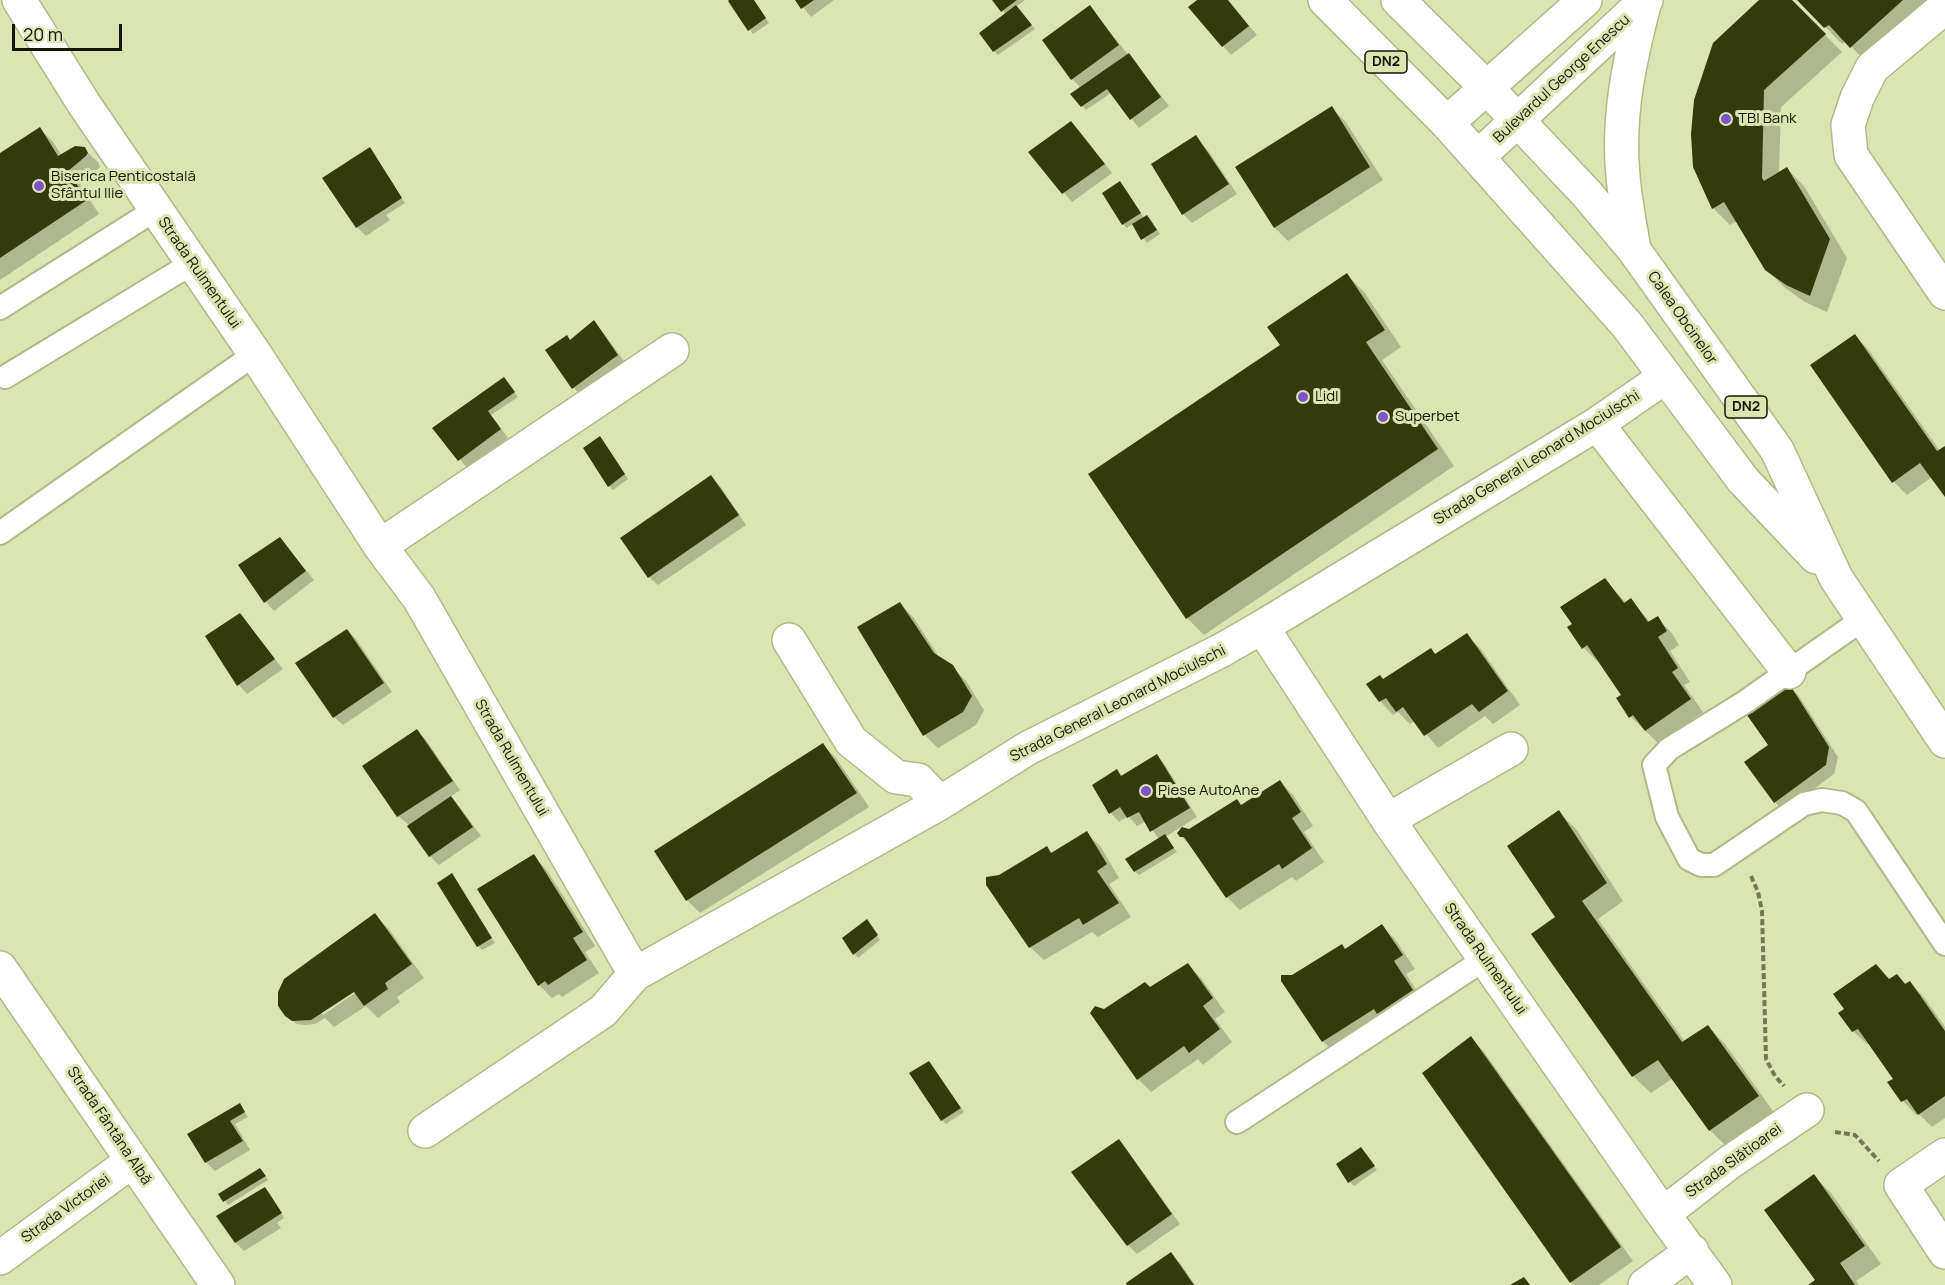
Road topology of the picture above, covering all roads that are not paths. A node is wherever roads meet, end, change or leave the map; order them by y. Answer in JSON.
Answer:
{"nodes":[{"id":1,"x":19,"y":0,"type":"edge"},
{"id":2,"x":1325,"y":0,"type":"edge"},
{"id":3,"x":1398,"y":0,"type":"edge"},
{"id":4,"x":1585,"y":0,"type":"edge"},
{"id":5,"x":1645,"y":0,"type":"edge"},
{"id":6,"x":1945,"y":7,"type":"edge"},
{"id":7,"x":1486,"y":87,"type":"junction"},
{"id":8,"x":1517,"y":121,"type":"junction"},
{"id":9,"x":1447,"y":123,"type":"junction"},
{"id":10,"x":1478,"y":157,"type":"junction"},
{"id":11,"x":155,"y":210,"type":"junction"},
{"id":12,"x":1634,"y":250,"type":"junction"},
{"id":13,"x":191,"y":264,"type":"junction"},
{"id":14,"x":1945,"y":292,"type":"edge"},
{"id":15,"x":0,"y":308,"type":"edge"},
{"id":16,"x":672,"y":350,"type":"dead end"},
{"id":17,"x":255,"y":354,"type":"junction"},
{"id":18,"x":2,"y":376,"type":"edge"},
{"id":19,"x":1665,"y":377,"type":"junction"},
{"id":20,"x":1597,"y":424,"type":"junction"},
{"id":21,"x":0,"y":533,"type":"edge"},
{"id":22,"x":380,"y":546,"type":"junction"},
{"id":23,"x":1836,"y":578,"type":"junction"},
{"id":24,"x":1863,"y":619,"type":"junction"},
{"id":25,"x":1262,"y":627,"type":"junction"},
{"id":26,"x":789,"y":640,"type":"dead end"},
{"id":27,"x":1789,"y":672,"type":"junction"},
{"id":28,"x":1945,"y":741,"type":"edge"},
{"id":29,"x":1511,"y":749,"type":"dead end"},
{"id":30,"x":940,"y":803,"type":"junction"},
{"id":31,"x":1388,"y":820,"type":"junction"},
{"id":32,"x":1945,"y":944,"type":"edge"},
{"id":33,"x":1485,"y":959,"type":"junction"},
{"id":34,"x":0,"y":968,"type":"edge"},
{"id":35,"x":635,"y":974,"type":"junction"},
{"id":36,"x":1807,"y":1110,"type":"road end"},
{"id":37,"x":1237,"y":1122,"type":"dead end"},
{"id":38,"x":425,"y":1131,"type":"dead end"},
{"id":39,"x":1945,"y":1155,"type":"edge"},
{"id":40,"x":132,"y":1161,"type":"junction"},
{"id":41,"x":1662,"y":1214,"type":"junction"},
{"id":42,"x":1692,"y":1251,"type":"junction"},
{"id":43,"x":1945,"y":1252,"type":"edge"},
{"id":44,"x":0,"y":1258,"type":"edge"},
{"id":45,"x":218,"y":1285,"type":"edge"},
{"id":46,"x":1645,"y":1285,"type":"edge"},
{"id":47,"x":1715,"y":1285,"type":"edge"}],
"edges":[{"from":1,"to":11,"type":"street","name":"Strada Rulmentului"},
{"from":2,"to":9,"type":"street","number":"DN2"},
{"from":3,"to":7,"type":"street","number":"DN2"},
{"from":4,"to":7,"type":"street"},
{"from":5,"to":8,"type":"street","name":"Bulevardul George Enescu"},
{"from":5,"to":12,"type":"street"},
{"from":6,"to":14,"type":"street"},
{"from":7,"to":8,"type":"street","name":"Calea Obcinelor","number":"DN2"},
{"from":7,"to":9,"type":"street"},
{"from":8,"to":10,"type":"street","name":"Bulevardul George Enescu"},
{"from":8,"to":12,"type":"street","name":"Calea Obcinelor","number":"DN2"},
{"from":9,"to":10,"type":"street","name":"Calea Obcinelor","number":"DN2"},
{"from":10,"to":19,"type":"street","name":"Calea Obcinelor","number":"DN2"},
{"from":11,"to":13,"type":"street","name":"Strada Rulmentului"},
{"from":11,"to":15,"type":"lane"},
{"from":12,"to":23,"type":"street","name":"Calea Obcinelor","number":"DN2"},
{"from":13,"to":17,"type":"street","name":"Strada Rulmentului"},
{"from":13,"to":18,"type":"lane"},
{"from":16,"to":22,"type":"street"},
{"from":17,"to":21,"type":"lane"},
{"from":17,"to":22,"type":"street","name":"Strada Rulmentului"},
{"from":19,"to":20,"type":"street","name":"Strada General Leonard Mociulschi"},
{"from":19,"to":23,"type":"street","name":"Calea Obcinelor","number":"DN2"},
{"from":20,"to":25,"type":"street","name":"Strada General Leonard Mociulschi"},
{"from":20,"to":27,"type":"street"},
{"from":22,"to":35,"type":"street","name":"Strada Rulmentului"},
{"from":23,"to":24,"type":"street","name":"Calea Obcinelor","number":"DN2"},
{"from":24,"to":27,"type":"lane"},
{"from":24,"to":28,"type":"street","name":"Calea Obcinelor","number":"DN2"},
{"from":25,"to":30,"type":"street","name":"Strada General Leonard Mociulschi"},
{"from":25,"to":31,"type":"street","name":"Strada Rulmentului"},
{"from":26,"to":30,"type":"street"},
{"from":27,"to":32,"type":"lane"},
{"from":29,"to":31,"type":"street"},
{"from":30,"to":35,"type":"street","name":"Strada General Leonard Mociulschi"},
{"from":31,"to":33,"type":"street","name":"Strada Rulmentului"},
{"from":33,"to":37,"type":"lane"},
{"from":33,"to":41,"type":"street","name":"Strada Rulmentului"},
{"from":34,"to":40,"type":"street","name":"Strada Fântâna Albă"},
{"from":35,"to":38,"type":"street","name":"Strada General Leonard Mociulschi"},
{"from":36,"to":41,"type":"street","name":"Strada Slătioarei"},
{"from":39,"to":43,"type":"street"},
{"from":40,"to":44,"type":"street","name":"Strada Victoriei"},
{"from":40,"to":45,"type":"street","name":"Strada Fântâna Albă"},
{"from":41,"to":42,"type":"street","name":"Strada Rulmentului"},
{"from":42,"to":46,"type":"street"},
{"from":42,"to":47,"type":"street","name":"Strada Rulmentului"}]}
